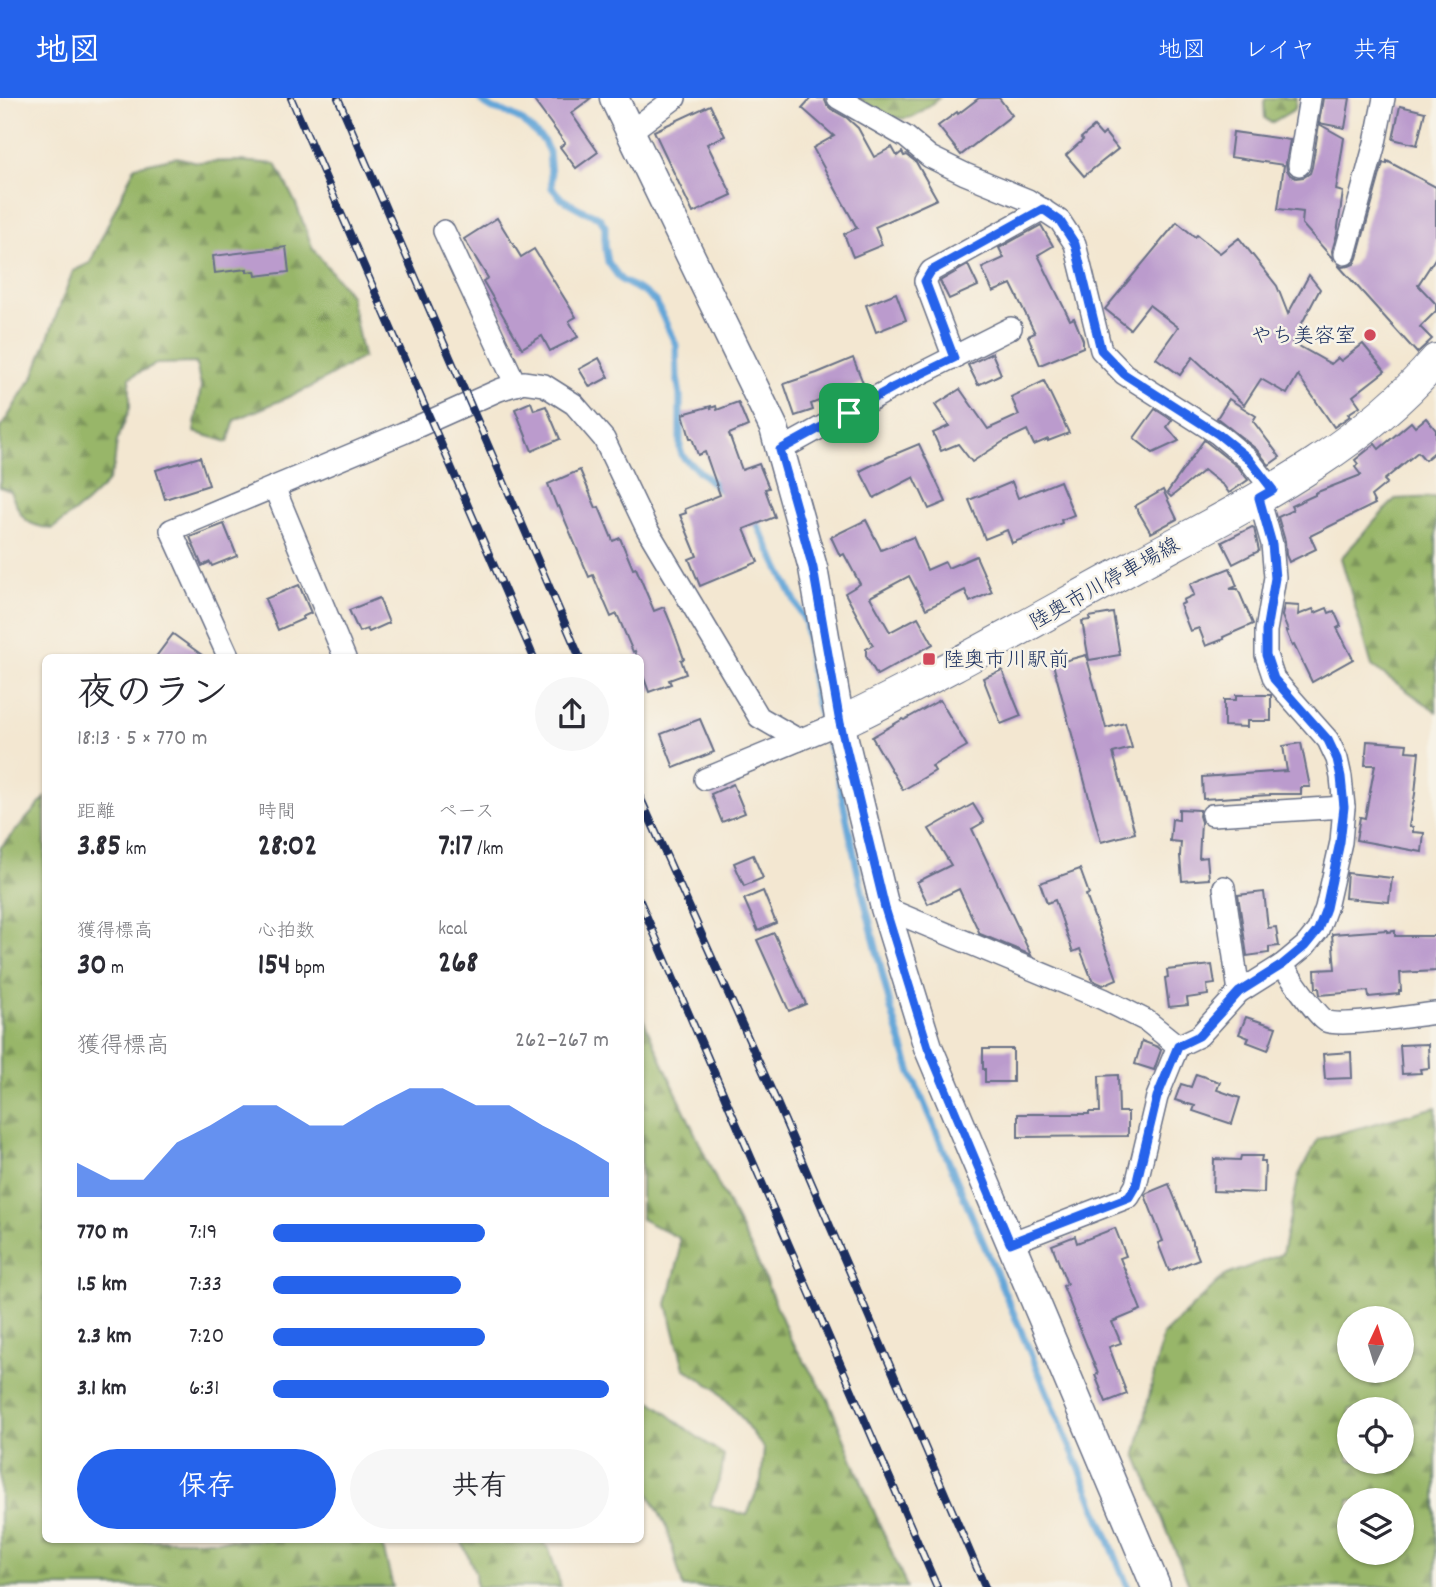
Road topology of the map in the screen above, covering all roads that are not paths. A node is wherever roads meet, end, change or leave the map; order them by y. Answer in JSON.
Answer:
{"nodes":[{"id":1,"x":614,"y":98,"type":"edge"},
{"id":2,"x":675,"y":98,"type":"edge"},
{"id":3,"x":838,"y":98,"type":"edge"},
{"id":4,"x":1310,"y":98,"type":"edge"},
{"id":5,"x":1384,"y":98,"type":"edge"},
{"id":6,"x":630,"y":132,"type":"junction"},
{"id":7,"x":1299,"y":164,"type":"dead end"},
{"id":8,"x":1043,"y":209,"type":"junction"},
{"id":9,"x":444,"y":231,"type":"dead end"},
{"id":10,"x":1346,"y":254,"type":"dead end"},
{"id":11,"x":1011,"y":328,"type":"dead end"},
{"id":12,"x":954,"y":358,"type":"junction"},
{"id":13,"x":1436,"y":360,"type":"edge"},
{"id":14,"x":516,"y":384,"type":"junction"},
{"id":15,"x":780,"y":450,"type":"junction"},
{"id":16,"x":274,"y":487,"type":"junction"},
{"id":17,"x":1266,"y":494,"type":"junction"},
{"id":18,"x":227,"y":654,"type":"edge"},
{"id":19,"x":343,"y":654,"type":"edge"},
{"id":20,"x":840,"y":723,"type":"junction"},
{"id":21,"x":799,"y":740,"type":"junction"},
{"id":22,"x":705,"y":779,"type":"dead end"},
{"id":23,"x":1344,"y":807,"type":"junction"},
{"id":24,"x":1212,"y":815,"type":"dead end"},
{"id":25,"x":1224,"y":887,"type":"dead end"},
{"id":26,"x":885,"y":908,"type":"junction"},
{"id":27,"x":1282,"y":965,"type":"junction"},
{"id":28,"x":1239,"y":992,"type":"junction"},
{"id":29,"x":1436,"y":1013,"type":"edge"},
{"id":30,"x":1178,"y":1046,"type":"junction"},
{"id":31,"x":1010,"y":1243,"type":"junction"},
{"id":32,"x":1156,"y":1587,"type":"edge"}],
"edges":[{"from":1,"to":6,"type":"street"},
{"from":2,"to":6,"type":"street"},
{"from":3,"to":8,"type":"street"},
{"from":4,"to":7,"type":"street"},
{"from":5,"to":10,"type":"street"},
{"from":6,"to":15,"type":"street"},
{"from":8,"to":12,"type":"street"},
{"from":8,"to":17,"type":"street"},
{"from":9,"to":14,"type":"street"},
{"from":11,"to":12,"type":"street"},
{"from":12,"to":15,"type":"street"},
{"from":13,"to":17,"type":"main road","name":"陸奥市川停車場線"},
{"from":14,"to":16,"type":"street"},
{"from":14,"to":21,"type":"street"},
{"from":15,"to":20,"type":"street"},
{"from":16,"to":18,"type":"street"},
{"from":16,"to":19,"type":"street"},
{"from":17,"to":20,"type":"main road","name":"陸奥市川停車場線"},
{"from":17,"to":23,"type":"street"},
{"from":20,"to":21,"type":"street","name":"陸奥市川停車場線"},
{"from":20,"to":26,"type":"street"},
{"from":21,"to":22,"type":"street","name":"陸奥市川停車場線"},
{"from":23,"to":24,"type":"street"},
{"from":23,"to":27,"type":"street"},
{"from":25,"to":28,"type":"street"},
{"from":26,"to":30,"type":"street"},
{"from":26,"to":31,"type":"street"},
{"from":27,"to":28,"type":"street"},
{"from":27,"to":29,"type":"street"},
{"from":28,"to":30,"type":"street"},
{"from":30,"to":31,"type":"street"},
{"from":31,"to":32,"type":"street"}]}
